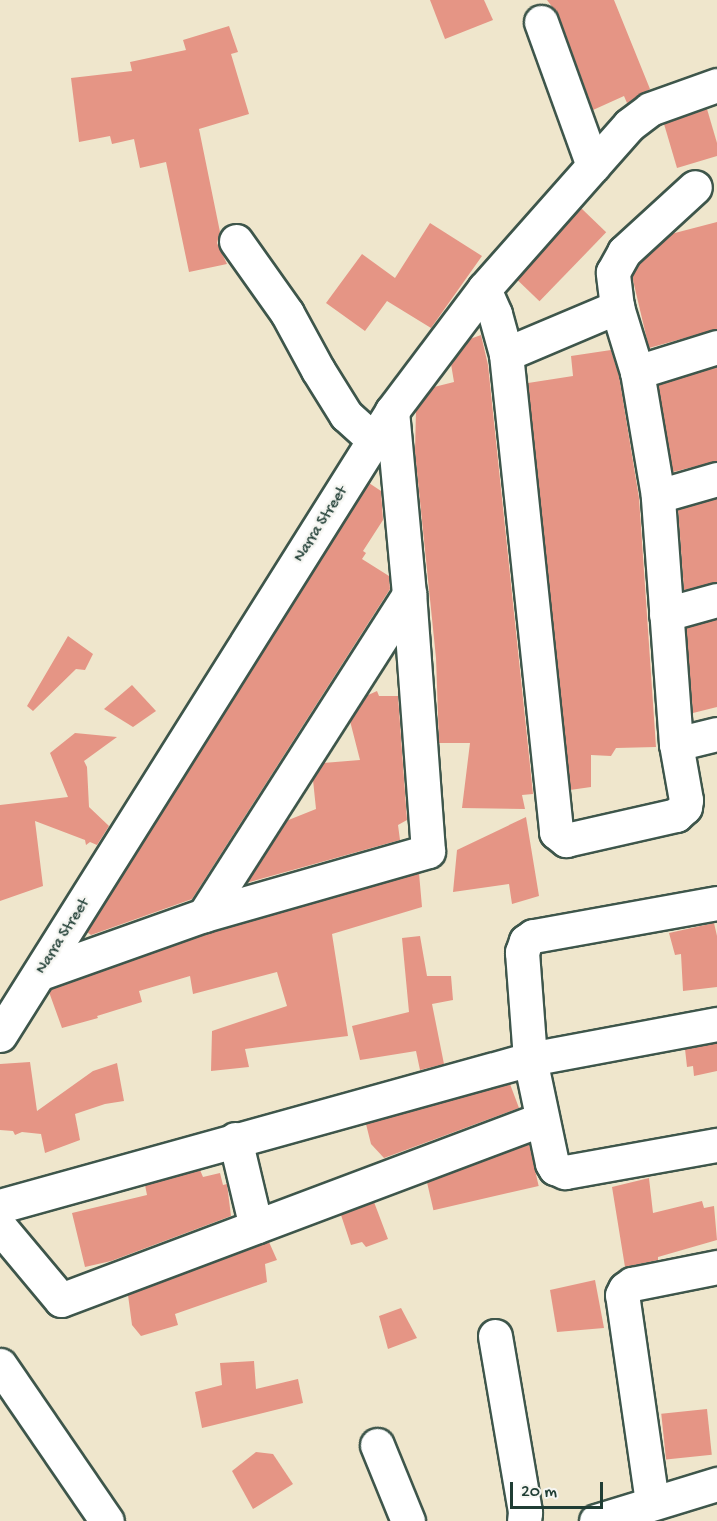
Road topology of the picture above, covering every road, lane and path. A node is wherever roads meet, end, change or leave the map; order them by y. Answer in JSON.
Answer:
{"nodes":[{"id":1,"x":541,"y":22,"type":"dead end"},
{"id":2,"x":717,"y":85,"type":"edge"},
{"id":3,"x":593,"y":166,"type":"junction"},
{"id":4,"x":695,"y":187,"type":"dead end"},
{"id":5,"x":236,"y":241,"type":"dead end"},
{"id":6,"x":484,"y":290,"type":"junction"},
{"id":7,"x":617,"y":307,"type":"junction"},
{"id":8,"x":717,"y":347,"type":"edge"},
{"id":9,"x":506,"y":354,"type":"junction"},
{"id":10,"x":637,"y":372,"type":"junction"},
{"id":11,"x":392,"y":411,"type":"junction"},
{"id":12,"x":374,"y":441,"type":"junction"},
{"id":13,"x":717,"y":479,"type":"edge"},
{"id":14,"x":658,"y":496,"type":"junction"},
{"id":15,"x":410,"y":594,"type":"junction"},
{"id":16,"x":717,"y":600,"type":"edge"},
{"id":17,"x":666,"y":614,"type":"junction"},
{"id":18,"x":717,"y":734,"type":"edge"},
{"id":19,"x":676,"y":744,"type":"junction"},
{"id":20,"x":717,"y":903,"type":"edge"},
{"id":21,"x":204,"y":915,"type":"junction"},
{"id":22,"x":41,"y":974,"type":"junction"},
{"id":23,"x":4,"y":1018,"type":"edge"},
{"id":24,"x":717,"y":1024,"type":"edge"},
{"id":25,"x":530,"y":1059,"type":"junction"},
{"id":26,"x":542,"y":1119,"type":"junction"},
{"id":27,"x":234,"y":1139,"type":"junction"},
{"id":28,"x":717,"y":1144,"type":"edge"},
{"id":29,"x":0,"y":1206,"type":"edge"},
{"id":30,"x":0,"y":1227,"type":"edge"},
{"id":31,"x":256,"y":1227,"type":"junction"},
{"id":32,"x":717,"y":1267,"type":"edge"},
{"id":33,"x":495,"y":1336,"type":"dead end"},
{"id":34,"x":4,"y":1382,"type":"edge"},
{"id":35,"x":377,"y":1445,"type":"dead end"},
{"id":36,"x":717,"y":1484,"type":"edge"},
{"id":37,"x":652,"y":1502,"type":"junction"},
{"id":38,"x":107,"y":1521,"type":"edge"},
{"id":39,"x":408,"y":1521,"type":"edge"},
{"id":40,"x":524,"y":1521,"type":"edge"},
{"id":41,"x":596,"y":1521,"type":"edge"}],
"edges":[{"from":1,"to":3,"type":"street"},
{"from":2,"to":3,"type":"street","name":"Narra Street"},
{"from":3,"to":6,"type":"street","name":"Narra Street"},
{"from":4,"to":7,"type":"street"},
{"from":5,"to":12,"type":"street"},
{"from":6,"to":9,"type":"street"},
{"from":6,"to":11,"type":"street","name":"Narra Street"},
{"from":7,"to":9,"type":"street"},
{"from":7,"to":10,"type":"street"},
{"from":8,"to":10,"type":"street"},
{"from":9,"to":19,"type":"street"},
{"from":10,"to":14,"type":"street"},
{"from":11,"to":12,"type":"street","name":"Narra Street"},
{"from":11,"to":15,"type":"street"},
{"from":12,"to":22,"type":"street","name":"Narra Street"},
{"from":13,"to":14,"type":"street"},
{"from":14,"to":17,"type":"street"},
{"from":15,"to":21,"type":"street"},
{"from":15,"to":21,"type":"street"},
{"from":16,"to":17,"type":"street"},
{"from":17,"to":19,"type":"street"},
{"from":18,"to":19,"type":"street"},
{"from":20,"to":25,"type":"street"},
{"from":21,"to":22,"type":"street"},
{"from":22,"to":23,"type":"street","name":"Narra Street"},
{"from":24,"to":25,"type":"street"},
{"from":25,"to":26,"type":"street"},
{"from":25,"to":27,"type":"street"},
{"from":26,"to":28,"type":"street"},
{"from":26,"to":31,"type":"street"},
{"from":27,"to":29,"type":"street"},
{"from":27,"to":31,"type":"street"},
{"from":30,"to":31,"type":"street"},
{"from":32,"to":37,"type":"street"},
{"from":33,"to":40,"type":"street"},
{"from":34,"to":38,"type":"street"},
{"from":35,"to":39,"type":"street"},
{"from":36,"to":37,"type":"street"},
{"from":37,"to":41,"type":"street"}]}
